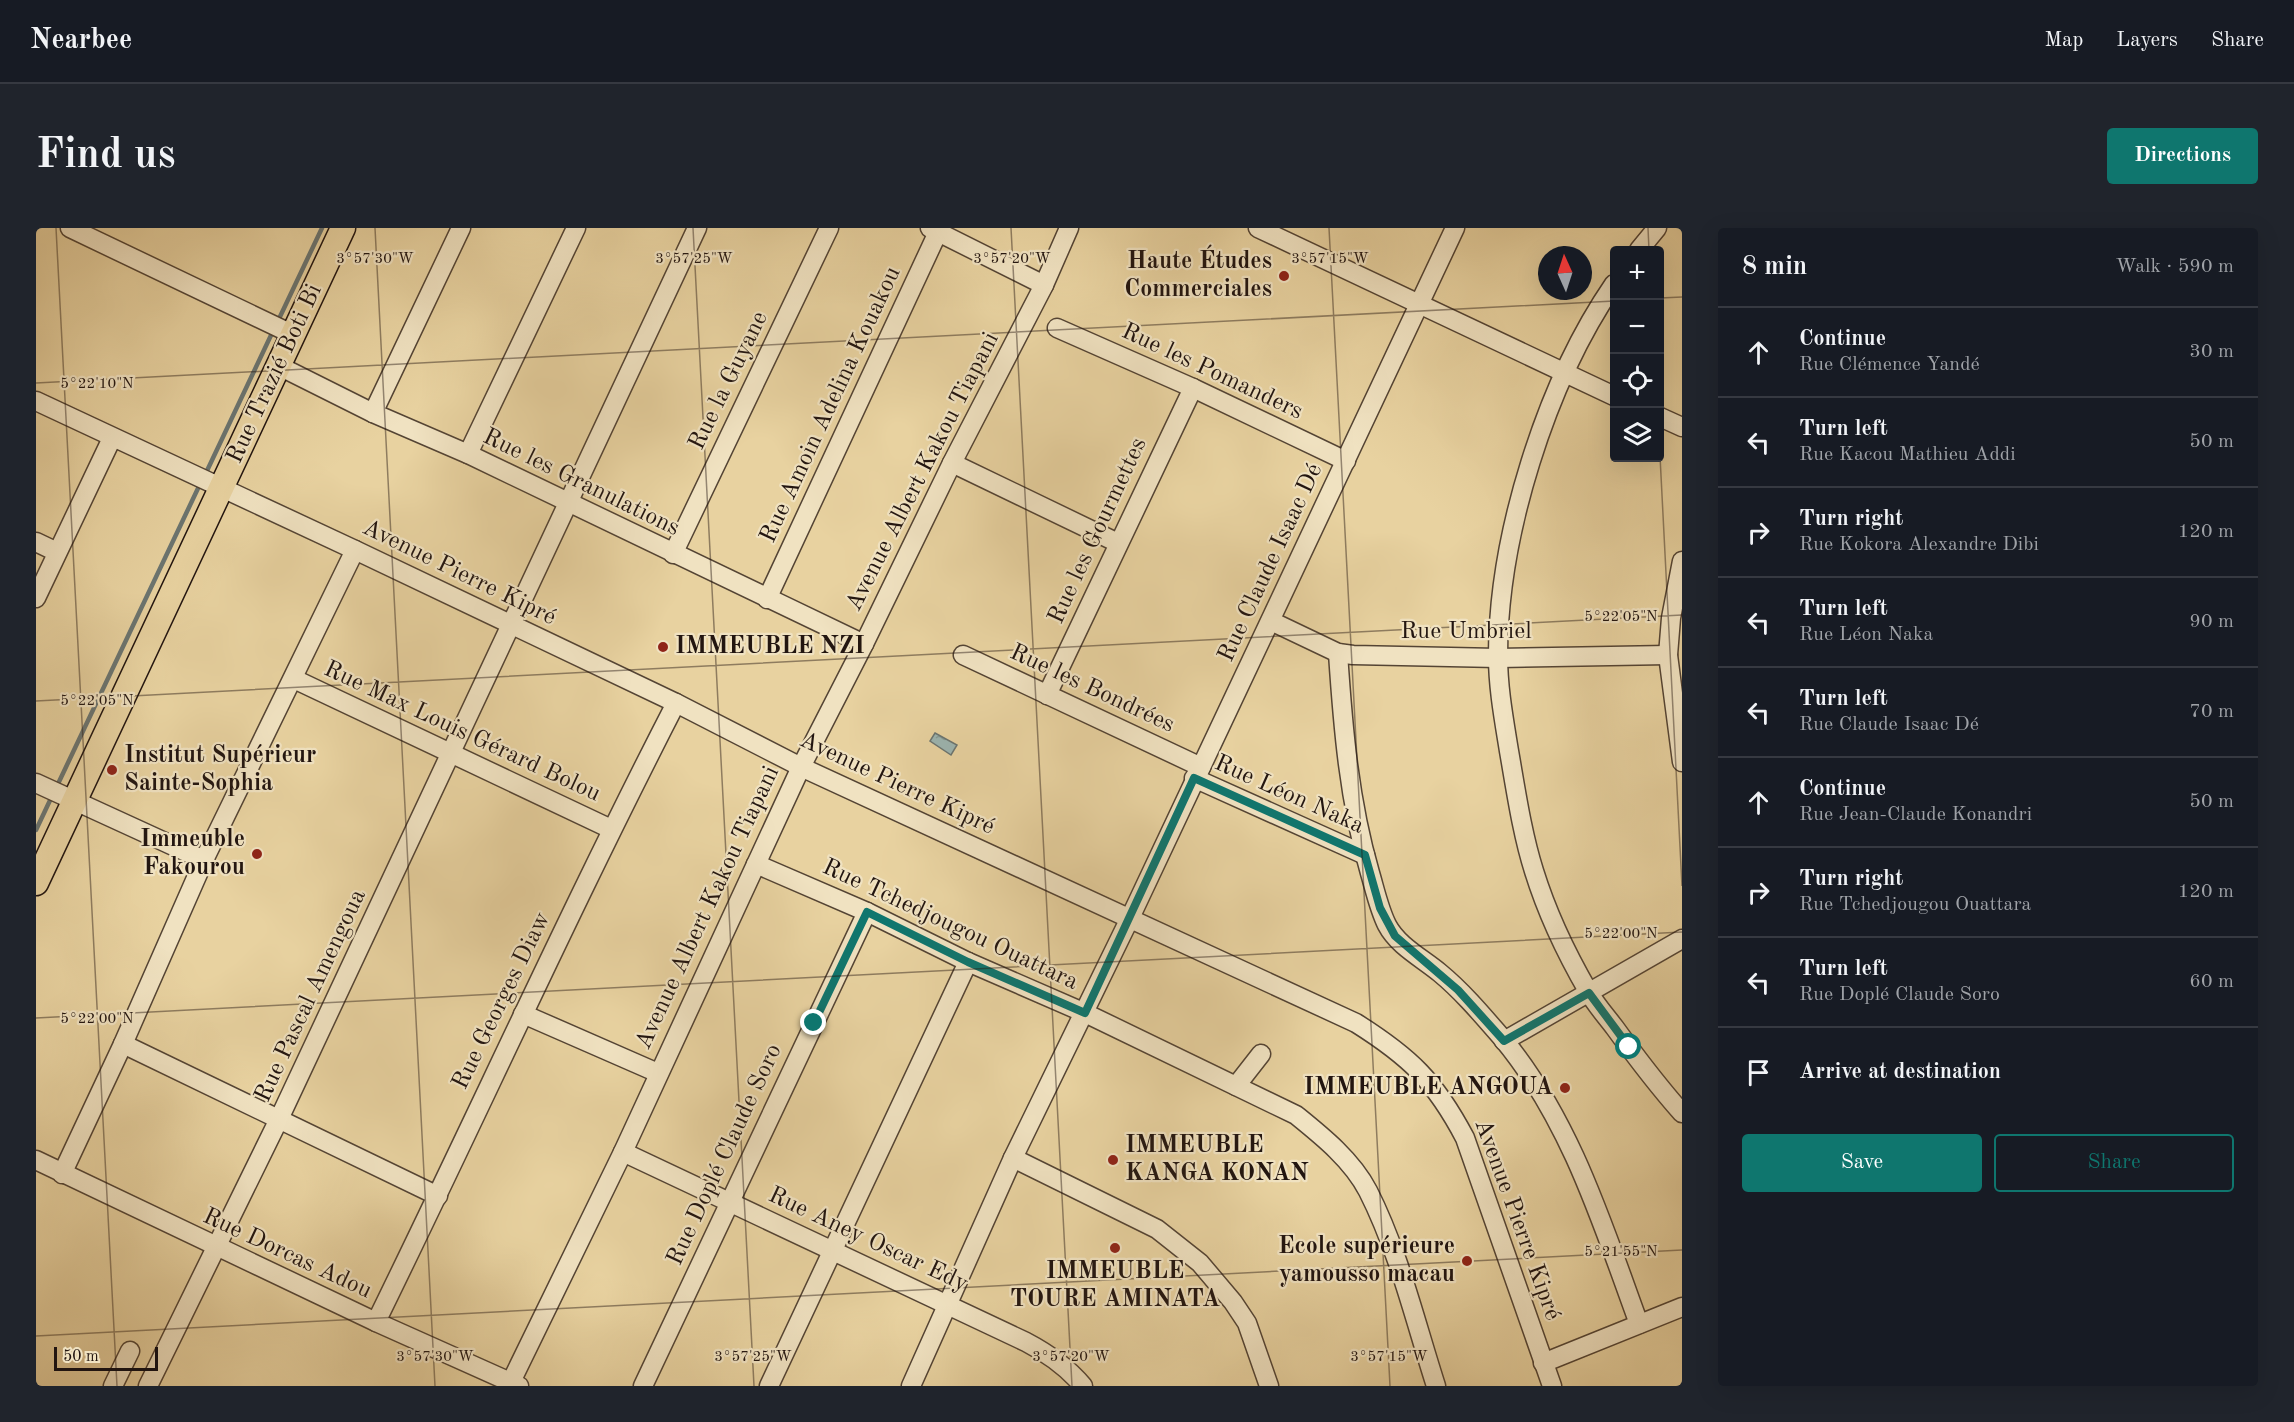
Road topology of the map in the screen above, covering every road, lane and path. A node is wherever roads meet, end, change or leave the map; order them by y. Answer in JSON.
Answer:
{"nodes":[{"id":1,"x":70,"y":228,"type":"edge"},
{"id":2,"x":343,"y":228,"type":"edge"},
{"id":3,"x":462,"y":228,"type":"edge"},
{"id":4,"x":576,"y":228,"type":"edge"},
{"id":5,"x":698,"y":228,"type":"edge"},
{"id":6,"x":829,"y":228,"type":"edge"},
{"id":7,"x":1069,"y":228,"type":"edge"},
{"id":8,"x":1258,"y":228,"type":"edge"},
{"id":9,"x":1455,"y":228,"type":"edge"},
{"id":10,"x":1657,"y":228,"type":"edge"},
{"id":11,"x":934,"y":230,"type":"edge"},
{"id":12,"x":1642,"y":246,"type":"edge"},
{"id":13,"x":1044,"y":285,"type":"junction"},
{"id":14,"x":1610,"y":290,"type":"edge"},
{"id":15,"x":1419,"y":304,"type":"junction"},
{"id":16,"x":1057,"y":328,"type":"dead end"},
{"id":17,"x":292,"y":334,"type":"junction"},
{"id":18,"x":277,"y":365,"type":"junction"},
{"id":19,"x":1564,"y":373,"type":"junction"},
{"id":20,"x":1193,"y":388,"type":"junction"},
{"id":21,"x":1610,"y":394,"type":"edge"},
{"id":22,"x":36,"y":401,"type":"edge"},
{"id":23,"x":373,"y":413,"type":"junction"},
{"id":24,"x":1664,"y":419,"type":"edge"},
{"id":25,"x":1682,"y":427,"type":"edge"},
{"id":26,"x":112,"y":438,"type":"junction"},
{"id":27,"x":468,"y":454,"type":"junction"},
{"id":28,"x":1346,"y":461,"type":"junction"},
{"id":29,"x":952,"y":463,"type":"junction"},
{"id":30,"x":223,"y":488,"type":"junction"},
{"id":31,"x":570,"y":503,"type":"junction"},
{"id":32,"x":36,"y":542,"type":"edge"},
{"id":33,"x":1118,"y":543,"type":"junction"},
{"id":34,"x":355,"y":550,"type":"junction"},
{"id":35,"x":57,"y":552,"type":"junction"},
{"id":36,"x":673,"y":554,"type":"junction"},
{"id":37,"x":1682,"y":561,"type":"edge"},
{"id":38,"x":36,"y":598,"type":"edge"},
{"id":39,"x":767,"y":599,"type":"junction"},
{"id":40,"x":1271,"y":621,"type":"junction"},
{"id":41,"x":512,"y":625,"type":"junction"},
{"id":42,"x":864,"y":644,"type":"junction"},
{"id":43,"x":1338,"y":653,"type":"junction"},
{"id":44,"x":963,"y":655,"type":"dead end"},
{"id":45,"x":1668,"y":655,"type":"junction"},
{"id":46,"x":1498,"y":658,"type":"junction"},
{"id":47,"x":294,"y":679,"type":"junction"},
{"id":48,"x":1047,"y":695,"type":"junction"},
{"id":49,"x":676,"y":703,"type":"junction"},
{"id":50,"x":452,"y":755,"type":"junction"},
{"id":51,"x":1682,"y":762,"type":"edge"},
{"id":52,"x":801,"y":766,"type":"junction"},
{"id":53,"x":1197,"y":772,"type":"junction"},
{"id":54,"x":36,"y":783,"type":"edge"},
{"id":55,"x":74,"y":801,"type":"junction"},
{"id":56,"x":611,"y":829,"type":"junction"},
{"id":57,"x":1365,"y":855,"type":"junction"},
{"id":58,"x":204,"y":860,"type":"junction"},
{"id":59,"x":756,"y":864,"type":"junction"},
{"id":60,"x":36,"y":883,"type":"edge"},
{"id":61,"x":867,"y":912,"type":"junction"},
{"id":62,"x":1130,"y":918,"type":"junction"},
{"id":63,"x":1682,"y":939,"type":"edge"},
{"id":64,"x":968,"y":962,"type":"junction"},
{"id":65,"x":1589,"y":993,"type":"junction"},
{"id":66,"x":1085,"y":1013,"type":"junction"},
{"id":67,"x":523,"y":1014,"type":"junction"},
{"id":68,"x":1504,"y":1041,"type":"junction"},
{"id":69,"x":123,"y":1044,"type":"junction"},
{"id":70,"x":1261,"y":1054,"type":"dead end"},
{"id":71,"x":658,"y":1073,"type":"junction"},
{"id":72,"x":1236,"y":1086,"type":"junction"},
{"id":73,"x":1682,"y":1113,"type":"edge"},
{"id":74,"x":279,"y":1119,"type":"junction"},
{"id":75,"x":623,"y":1152,"type":"junction"},
{"id":76,"x":1012,"y":1158,"type":"junction"},
{"id":77,"x":36,"y":1161,"type":"edge"},
{"id":78,"x":62,"y":1174,"type":"junction"},
{"id":79,"x":438,"y":1196,"type":"junction"},
{"id":80,"x":729,"y":1201,"type":"junction"},
{"id":81,"x":216,"y":1247,"type":"junction"},
{"id":82,"x":833,"y":1250,"type":"junction"},
{"id":83,"x":947,"y":1304,"type":"junction"},
{"id":84,"x":1682,"y":1307,"type":"edge"},
{"id":85,"x":376,"y":1322,"type":"junction"},
{"id":86,"x":1639,"y":1324,"type":"junction"},
{"id":87,"x":130,"y":1351,"type":"dead end"},
{"id":88,"x":1543,"y":1363,"type":"junction"},
{"id":89,"x":510,"y":1385,"type":"edge"},
{"id":90,"x":112,"y":1386,"type":"edge"},
{"id":91,"x":148,"y":1386,"type":"edge"},
{"id":92,"x":643,"y":1386,"type":"edge"},
{"id":93,"x":769,"y":1386,"type":"edge"},
{"id":94,"x":911,"y":1386,"type":"edge"},
{"id":95,"x":1083,"y":1386,"type":"edge"},
{"id":96,"x":1269,"y":1386,"type":"edge"},
{"id":97,"x":1436,"y":1386,"type":"edge"},
{"id":98,"x":1552,"y":1386,"type":"edge"}],
"edges":[{"from":1,"to":17,"type":"street"},
{"from":2,"to":17,"type":"main road","name":"Rue Trazié Boti Bi"},
{"from":3,"to":23,"type":"street"},
{"from":4,"to":27,"type":"street"},
{"from":5,"to":31,"type":"street","name":"Rue Pascal Amengoua"},
{"from":6,"to":36,"type":"street","name":"Rue la Guyane"},
{"from":7,"to":13,"type":"street","name":"Avenue Albert Kakou Tiapani"},
{"from":8,"to":15,"type":"street"},
{"from":9,"to":15,"type":"street","name":"Rue Claude Isaac Dé"},
{"from":10,"to":12,"type":"street"},
{"from":11,"to":13,"type":"street"},
{"from":11,"to":39,"type":"street","name":"Rue Amoin Adelina Kouakou"},
{"from":13,"to":29,"type":"street","name":"Avenue Albert Kakou Tiapani"},
{"from":14,"to":19,"type":"street"},
{"from":15,"to":19,"type":"street"},
{"from":15,"to":28,"type":"street","name":"Rue Claude Isaac Dé"},
{"from":16,"to":20,"type":"street","name":"Rue les Pomanders"},
{"from":17,"to":18,"type":"main road","name":"Rue Trazié Boti Bi"},
{"from":18,"to":23,"type":"street","name":"Rue les Granulations"},
{"from":18,"to":30,"type":"main road","name":"Rue Trazié Boti Bi"},
{"from":19,"to":21,"type":"street"},
{"from":19,"to":46,"type":"street"},
{"from":20,"to":28,"type":"street","name":"Rue les Pomanders"},
{"from":20,"to":33,"type":"street","name":"Rue les Gourmettes"},
{"from":22,"to":26,"type":"street","name":"Avenue Pierre Kipré"},
{"from":23,"to":27,"type":"street","name":"Rue les Granulations"},
{"from":24,"to":25,"type":"street"},
{"from":26,"to":30,"type":"street","name":"Avenue Pierre Kipré"},
{"from":26,"to":35,"type":"street"},
{"from":27,"to":31,"type":"street","name":"Rue les Granulations"},
{"from":28,"to":40,"type":"street","name":"Rue Claude Isaac Dé"},
{"from":29,"to":33,"type":"street"},
{"from":29,"to":42,"type":"street","name":"Avenue Albert Kakou Tiapani"},
{"from":30,"to":34,"type":"street","name":"Avenue Pierre Kipré"},
{"from":30,"to":55,"type":"main road","name":"Rue Trazié Boti Bi"},
{"from":31,"to":36,"type":"street","name":"Rue les Granulations"},
{"from":31,"to":41,"type":"street","name":"Rue Pascal Amengoua"},
{"from":32,"to":35,"type":"street"},
{"from":33,"to":48,"type":"street","name":"Rue les Gourmettes"},
{"from":34,"to":41,"type":"street","name":"Avenue Pierre Kipré"},
{"from":34,"to":47,"type":"street"},
{"from":35,"to":38,"type":"street"},
{"from":36,"to":39,"type":"street","name":"Rue les Granulations"},
{"from":37,"to":45,"type":"street"},
{"from":39,"to":42,"type":"street","name":"Rue les Granulations"},
{"from":40,"to":43,"type":"street","name":"Rue Umbriel"},
{"from":40,"to":53,"type":"street","name":"Rue Claude Isaac Dé"},
{"from":41,"to":49,"type":"street","name":"Avenue Pierre Kipré"},
{"from":41,"to":50,"type":"street","name":"Rue Pascal Amengoua"},
{"from":42,"to":52,"type":"street","name":"Avenue Albert Kakou Tiapani"},
{"from":43,"to":46,"type":"street","name":"Rue Umbriel"},
{"from":43,"to":57,"type":"street"},
{"from":44,"to":48,"type":"street","name":"Rue les Bondrées"},
{"from":45,"to":46,"type":"street","name":"Rue Umbriel"},
{"from":45,"to":51,"type":"street"},
{"from":46,"to":65,"type":"street"},
{"from":47,"to":50,"type":"street","name":"Rue Max Louis Gérard Bolou"},
{"from":47,"to":58,"type":"street"},
{"from":48,"to":53,"type":"street","name":"Rue les Bondrées"},
{"from":49,"to":52,"type":"street","name":"Avenue Pierre Kipré"},
{"from":49,"to":56,"type":"street","name":"Rue Georges Diaw"},
{"from":50,"to":56,"type":"street","name":"Rue Max Louis Gérard Bolou"},
{"from":50,"to":74,"type":"street","name":"Rue Pascal Amengoua"},
{"from":52,"to":59,"type":"street","name":"Avenue Albert Kakou Tiapani"},
{"from":52,"to":62,"type":"street","name":"Avenue Pierre Kipré"},
{"from":53,"to":57,"type":"street","name":"Rue Léon Naka"},
{"from":53,"to":62,"type":"street","name":"Rue Claude Isaac Dé"},
{"from":54,"to":55,"type":"street"},
{"from":55,"to":58,"type":"street"},
{"from":55,"to":60,"type":"main road","name":"Rue Trazié Boti Bi"},
{"from":56,"to":67,"type":"street","name":"Rue Georges Diaw"},
{"from":57,"to":68,"type":"street"},
{"from":58,"to":69,"type":"street"},
{"from":59,"to":61,"type":"street","name":"Rue Tchedjougou Ouattara"},
{"from":59,"to":71,"type":"street","name":"Avenue Albert Kakou Tiapani"},
{"from":61,"to":64,"type":"street","name":"Rue Tchedjougou Ouattara"},
{"from":61,"to":80,"type":"street","name":"Rue Doplé Claude Soro"},
{"from":62,"to":66,"type":"street","name":"Rue Claude Isaac Dé"},
{"from":62,"to":88,"type":"street","name":"Avenue Pierre Kipré"},
{"from":63,"to":65,"type":"street"},
{"from":64,"to":66,"type":"street","name":"Rue Tchedjougou Ouattara"},
{"from":64,"to":82,"type":"street"},
{"from":65,"to":68,"type":"street"},
{"from":65,"to":73,"type":"street"},
{"from":66,"to":72,"type":"street","name":"Rue Tchedjougou Ouattara"},
{"from":66,"to":76,"type":"street","name":"Rue Claude Isaac Dé"},
{"from":67,"to":71,"type":"street"},
{"from":67,"to":79,"type":"street","name":"Rue Georges Diaw"},
{"from":68,"to":86,"type":"street"},
{"from":69,"to":74,"type":"street"},
{"from":69,"to":78,"type":"street"},
{"from":70,"to":72,"type":"street"},
{"from":71,"to":75,"type":"street","name":"Avenue Albert Kakou Tiapani"},
{"from":72,"to":97,"type":"street","name":"Rue Tchedjougou Ouattara"},
{"from":74,"to":79,"type":"street"},
{"from":74,"to":81,"type":"street","name":"Rue Pascal Amengoua"},
{"from":75,"to":80,"type":"street","name":"Rue Aney Oscar Edy"},
{"from":75,"to":89,"type":"street","name":"Avenue Albert Kakou Tiapani"},
{"from":76,"to":83,"type":"street","name":"Rue Claude Isaac Dé"},
{"from":76,"to":96,"type":"street"},
{"from":77,"to":78,"type":"street","name":"Rue Dorcas Adou"},
{"from":78,"to":81,"type":"street","name":"Rue Dorcas Adou"},
{"from":79,"to":85,"type":"street","name":"Rue Georges Diaw"},
{"from":80,"to":82,"type":"street","name":"Rue Aney Oscar Edy"},
{"from":80,"to":92,"type":"street","name":"Rue Doplé Claude Soro"},
{"from":81,"to":85,"type":"street","name":"Rue Dorcas Adou"},
{"from":81,"to":91,"type":"street","name":"Rue Pascal Amengoua"},
{"from":82,"to":83,"type":"street","name":"Rue Aney Oscar Edy"},
{"from":82,"to":93,"type":"street"},
{"from":83,"to":94,"type":"street","name":"Rue Claude Isaac Dé"},
{"from":83,"to":95,"type":"street","name":"Rue Aney Oscar Edy"},
{"from":84,"to":86,"type":"street"},
{"from":85,"to":89,"type":"street","name":"Rue Dorcas Adou"},
{"from":86,"to":88,"type":"street"},
{"from":87,"to":90,"type":"street"},
{"from":88,"to":98,"type":"street","name":"Avenue Pierre Kipré"}]}
